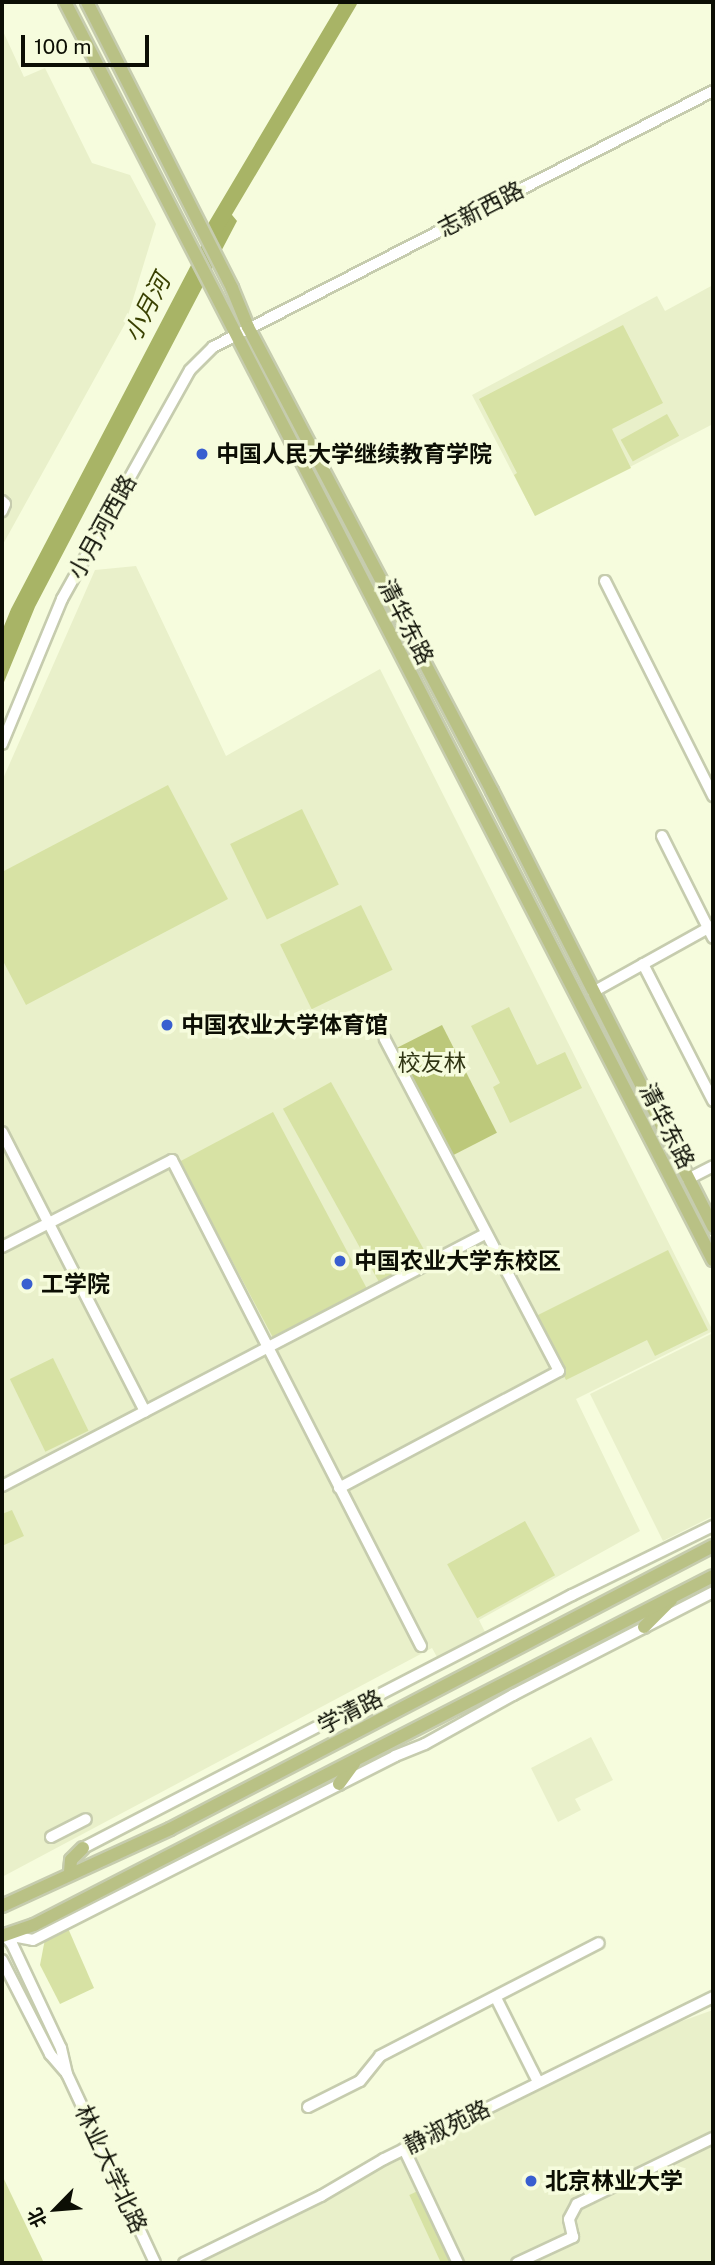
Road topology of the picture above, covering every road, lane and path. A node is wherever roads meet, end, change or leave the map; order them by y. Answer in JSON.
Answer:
{"nodes":[{"id":1,"x":65,"y":2,"type":"edge"},
{"id":2,"x":88,"y":2,"type":"edge"},
{"id":3,"x":713,"y":90,"type":"edge"},
{"id":4,"x":248,"y":327,"type":"junction"},
{"id":5,"x":236,"y":334,"type":"junction"},
{"id":6,"x":605,"y":581,"type":"dead end"},
{"id":7,"x":406,"y":626,"type":"junction"},
{"id":8,"x":388,"y":634,"type":"junction"},
{"id":9,"x":2,"y":744,"type":"edge"},
{"id":10,"x":713,"y":796,"type":"edge"},
{"id":11,"x":662,"y":836,"type":"dead end"},
{"id":12,"x":712,"y":931,"type":"edge"},
{"id":13,"x":643,"y":964,"type":"junction"},
{"id":14,"x":593,"y":992,"type":"junction"},
{"id":15,"x":385,"y":1040,"type":"dead end"},
{"id":16,"x":713,"y":1101,"type":"edge"},
{"id":17,"x":2,"y":1132,"type":"edge"},
{"id":18,"x":713,"y":1166,"type":"edge"},
{"id":19,"x":688,"y":1179,"type":"junction"},
{"id":20,"x":48,"y":1222,"type":"junction"},
{"id":21,"x":713,"y":1227,"type":"edge"},
{"id":22,"x":485,"y":1234,"type":"junction"},
{"id":23,"x":2,"y":1247,"type":"edge"},
{"id":24,"x":713,"y":1260,"type":"edge"},
{"id":25,"x":267,"y":1347,"type":"junction"},
{"id":26,"x":145,"y":1411,"type":"junction"},
{"id":27,"x":2,"y":1486,"type":"edge"},
{"id":28,"x":339,"y":1489,"type":"junction"},
{"id":29,"x":713,"y":1526,"type":"edge"},
{"id":30,"x":713,"y":1546,"type":"edge"},
{"id":31,"x":713,"y":1576,"type":"edge"},
{"id":32,"x":713,"y":1592,"type":"edge"},
{"id":33,"x":674,"y":1596,"type":"junction"},
{"id":34,"x":645,"y":1627,"type":"junction"},
{"id":35,"x":421,"y":1646,"type":"dead end"},
{"id":36,"x":356,"y":1760,"type":"junction"},
{"id":37,"x":339,"y":1784,"type":"junction"},
{"id":38,"x":86,"y":1819,"type":"dead end"},
{"id":39,"x":51,"y":1837,"type":"dead end"},
{"id":40,"x":83,"y":1848,"type":"joint"},
{"id":41,"x":70,"y":1872,"type":"junction"},
{"id":42,"x":2,"y":1906,"type":"edge"},
{"id":43,"x":3,"y":1934,"type":"edge"},
{"id":44,"x":599,"y":1943,"type":"dead end"},
{"id":45,"x":2,"y":1960,"type":"edge"},
{"id":46,"x":713,"y":1997,"type":"edge"},
{"id":47,"x":496,"y":1998,"type":"junction"},
{"id":48,"x":67,"y":2074,"type":"junction"},
{"id":49,"x":538,"y":2082,"type":"junction"},
{"id":50,"x":309,"y":2107,"type":"dead end"},
{"id":51,"x":713,"y":2138,"type":"edge"},
{"id":52,"x":404,"y":2149,"type":"junction"},
{"id":53,"x":155,"y":2263,"type":"edge"},
{"id":54,"x":184,"y":2263,"type":"edge"},
{"id":55,"x":458,"y":2263,"type":"edge"},
{"id":56,"x":517,"y":2263,"type":"edge"}],
"edges":[{"from":1,"to":5,"type":"main road","name":"清华东路"},
{"from":2,"to":4,"type":"main road","name":"清华东路"},
{"from":3,"to":4,"type":"street","name":"志新西路"},
{"from":4,"to":5,"type":"street","name":"志新西路"},
{"from":4,"to":7,"type":"main road","name":"清华东路"},
{"from":5,"to":8,"type":"main road","name":"清华东路"},
{"from":5,"to":9,"type":"street","name":"小月河西路"},
{"from":6,"to":10,"type":"street"},
{"from":7,"to":8,"type":"main road"},
{"from":7,"to":14,"type":"main road","name":"清华东路"},
{"from":8,"to":24,"type":"main road","name":"清华东路"},
{"from":11,"to":12,"type":"street"},
{"from":12,"to":13,"type":"street"},
{"from":13,"to":14,"type":"street"},
{"from":13,"to":16,"type":"street"},
{"from":14,"to":19,"type":"main road","name":"清华东路"},
{"from":15,"to":22,"type":"street"},
{"from":17,"to":20,"type":"street"},
{"from":18,"to":19,"type":"street"},
{"from":19,"to":21,"type":"main road","name":"清华东路"},
{"from":20,"to":23,"type":"street"},
{"from":20,"to":25,"type":"street"},
{"from":20,"to":26,"type":"street"},
{"from":22,"to":25,"type":"street"},
{"from":22,"to":28,"type":"street"},
{"from":25,"to":26,"type":"street"},
{"from":25,"to":28,"type":"street"},
{"from":26,"to":27,"type":"street"},
{"from":28,"to":35,"type":"street"},
{"from":29,"to":40,"type":"street","name":"学清路"},
{"from":30,"to":41,"type":"main road","name":"学清路"},
{"from":31,"to":33,"type":"main road","name":"学清路"},
{"from":32,"to":34,"type":"street"},
{"from":33,"to":34,"type":"main road"},
{"from":33,"to":36,"type":"main road","name":"学清路"},
{"from":34,"to":37,"type":"street"},
{"from":36,"to":37,"type":"main road"},
{"from":36,"to":43,"type":"main road","name":"学清路"},
{"from":37,"to":43,"type":"street"},
{"from":38,"to":39,"type":"street"},
{"from":40,"to":41,"type":"main road"},
{"from":41,"to":42,"type":"main road","name":"学清路"},
{"from":43,"to":48,"type":"street","name":"林业大学北路"},
{"from":44,"to":47,"type":"street"},
{"from":45,"to":48,"type":"street","name":"林业大学北路"},
{"from":46,"to":49,"type":"street","name":"静淑苑路"},
{"from":47,"to":49,"type":"street"},
{"from":47,"to":50,"type":"street"},
{"from":48,"to":53,"type":"street","name":"林业大学北路"},
{"from":49,"to":52,"type":"street","name":"静淑苑路"},
{"from":51,"to":56,"type":"street"},
{"from":52,"to":54,"type":"street","name":"静淑苑路"},
{"from":52,"to":55,"type":"street"}]}
